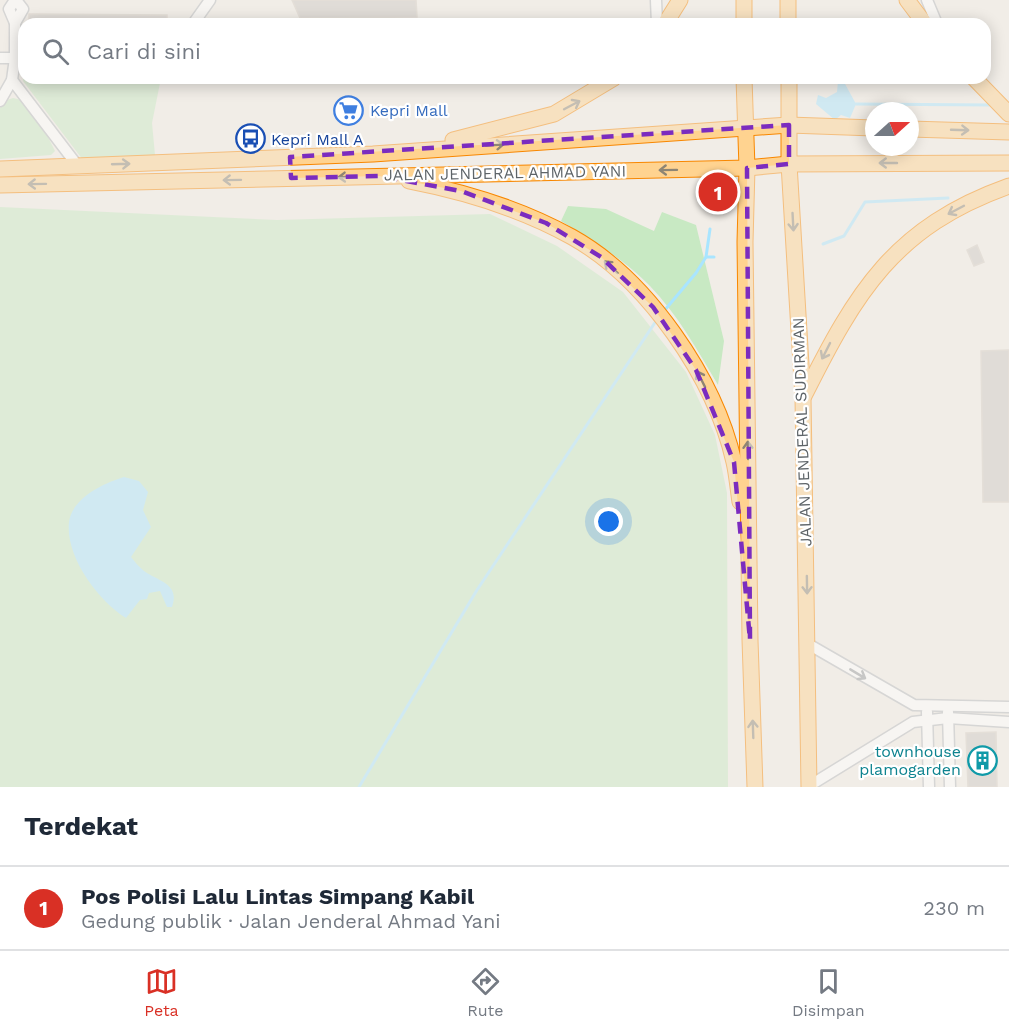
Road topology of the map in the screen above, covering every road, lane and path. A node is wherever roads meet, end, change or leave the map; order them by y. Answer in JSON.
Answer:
{"nodes":[{"id":1,"x":16,"y":0,"type":"edge"},
{"id":2,"x":210,"y":0,"type":"edge"},
{"id":3,"x":656,"y":0,"type":"edge"},
{"id":4,"x":681,"y":0,"type":"edge"},
{"id":5,"x":744,"y":0,"type":"edge"},
{"id":6,"x":788,"y":0,"type":"edge"},
{"id":7,"x":907,"y":0,"type":"edge"},
{"id":8,"x":927,"y":0,"type":"edge"},
{"id":9,"x":198,"y":18,"type":"edge"},
{"id":10,"x":657,"y":18,"type":"edge"},
{"id":11,"x":669,"y":18,"type":"edge"},
{"id":12,"x":744,"y":18,"type":"edge"},
{"id":13,"x":788,"y":18,"type":"edge"},
{"id":14,"x":920,"y":18,"type":"edge"},
{"id":15,"x":934,"y":18,"type":"edge"},
{"id":16,"x":18,"y":49,"type":"edge"},
{"id":17,"x":0,"y":58,"type":"edge"},
{"id":18,"x":18,"y":58,"type":"edge"},
{"id":19,"x":18,"y":61,"type":"edge"},
{"id":20,"x":12,"y":80,"type":"junction"},
{"id":21,"x":604,"y":84,"type":"edge"},
{"id":22,"x":744,"y":84,"type":"edge"},
{"id":23,"x":789,"y":84,"type":"edge"},
{"id":24,"x":979,"y":84,"type":"edge"},
{"id":25,"x":0,"y":101,"type":"edge"},
{"id":26,"x":1006,"y":112,"type":"edge"},
{"id":27,"x":789,"y":125,"type":"junction"},
{"id":28,"x":745,"y":128,"type":"junction"},
{"id":29,"x":865,"y":128,"type":"edge"},
{"id":30,"x":919,"y":129,"type":"edge"},
{"id":31,"x":1009,"y":132,"type":"edge"},
{"id":32,"x":373,"y":154,"type":"junction"},
{"id":33,"x":290,"y":157,"type":"junction"},
{"id":34,"x":1009,"y":163,"type":"edge"},
{"id":35,"x":789,"y":164,"type":"junction"},
{"id":36,"x":77,"y":165,"type":"junction"},
{"id":37,"x":747,"y":168,"type":"junction"},
{"id":38,"x":0,"y":169,"type":"edge"},
{"id":39,"x":379,"y":176,"type":"junction"},
{"id":40,"x":291,"y":178,"type":"junction"},
{"id":41,"x":0,"y":185,"type":"edge"},
{"id":42,"x":1009,"y":186,"type":"edge"},
{"id":43,"x":803,"y":398,"type":"junction"},
{"id":44,"x":750,"y":640,"type":"junction"},
{"id":45,"x":808,"y":644,"type":"junction"},
{"id":46,"x":947,"y":706,"type":"junction"},
{"id":47,"x":1009,"y":707,"type":"edge"},
{"id":48,"x":927,"y":712,"type":"junction"},
{"id":49,"x":948,"y":718,"type":"junction"},
{"id":50,"x":1009,"y":722,"type":"edge"},
{"id":51,"x":930,"y":744,"type":"junction"},
{"id":52,"x":949,"y":745,"type":"junction"},
{"id":53,"x":809,"y":786,"type":"edge"},
{"id":54,"x":755,"y":787,"type":"edge"},
{"id":55,"x":929,"y":787,"type":"edge"},
{"id":56,"x":950,"y":787,"type":"edge"}],
"edges":[{"from":1,"to":16,"type":"street"},
{"from":2,"to":9,"type":"street"},
{"from":3,"to":10,"type":"street"},
{"from":4,"to":11,"type":"highway"},
{"from":5,"to":12,"type":"highway"},
{"from":6,"to":13,"type":"highway"},
{"from":7,"to":14,"type":"highway"},
{"from":8,"to":15,"type":"street"},
{"from":17,"to":18,"type":"street"},
{"from":19,"to":20,"type":"street"},
{"from":20,"to":25,"type":"street"},
{"from":20,"to":36,"type":"street"},
{"from":32,"to":21,"type":"highway","one_way":true},
{"from":22,"to":28,"type":"highway"},
{"from":23,"to":27,"type":"highway","name":"JALAN JENDERAL SUDIRMAN"},
{"from":24,"to":26,"type":"highway"},
{"from":27,"to":28,"type":"highway","name":"JALAN JENDERAL AHMAD YANI"},
{"from":27,"to":29,"type":"highway","name":"JALAN JENDERAL AHMAD YANI"},
{"from":27,"to":35,"type":"highway","name":"JALAN JENDERAL SUDIRMAN"},
{"from":32,"to":28,"type":"highway","name":"JALAN JENDERAL AHMAD YANI","one_way":true},
{"from":28,"to":37,"type":"highway"},
{"from":30,"to":31,"type":"highway","one_way":true},
{"from":32,"to":33,"type":"highway","name":"JALAN JENDERAL AHMAD YANI"},
{"from":36,"to":33,"type":"highway","name":"JALAN JENDERAL AHMAD YANI","one_way":true},
{"from":33,"to":40,"type":"highway"},
{"from":34,"to":35,"type":"highway","name":"JALAN JENDERAL AHMAD YANI","one_way":true},
{"from":35,"to":37,"type":"highway","name":"JALAN JENDERAL AHMAD YANI"},
{"from":35,"to":43,"type":"highway","name":"JALAN JENDERAL SUDIRMAN","one_way":true},
{"from":36,"to":38,"type":"highway","name":"JALAN JENDERAL AHMAD YANI"},
{"from":37,"to":39,"type":"highway","name":"JALAN JENDERAL AHMAD YANI","one_way":true},
{"from":44,"to":37,"type":"highway","one_way":true},
{"from":39,"to":40,"type":"highway","name":"JALAN JENDERAL AHMAD YANI","one_way":true},
{"from":44,"to":39,"type":"highway","one_way":true},
{"from":40,"to":41,"type":"highway","name":"JALAN JENDERAL AHMAD YANI","one_way":true},
{"from":42,"to":43,"type":"highway","one_way":true},
{"from":43,"to":45,"type":"highway","name":"JALAN JENDERAL SUDIRMAN","one_way":true},
{"from":54,"to":44,"type":"highway","one_way":true},
{"from":45,"to":48,"type":"street","one_way":true},
{"from":45,"to":53,"type":"highway","name":"JALAN JENDERAL SUDIRMAN"},
{"from":46,"to":47,"type":"street"},
{"from":46,"to":48,"type":"street"},
{"from":46,"to":49,"type":"street"},
{"from":48,"to":49,"type":"street"},
{"from":48,"to":51,"type":"street"},
{"from":48,"to":53,"type":"street"},
{"from":49,"to":50,"type":"street"},
{"from":49,"to":52,"type":"street"},
{"from":51,"to":52,"type":"street"},
{"from":51,"to":55,"type":"street"},
{"from":52,"to":56,"type":"street"}]}
